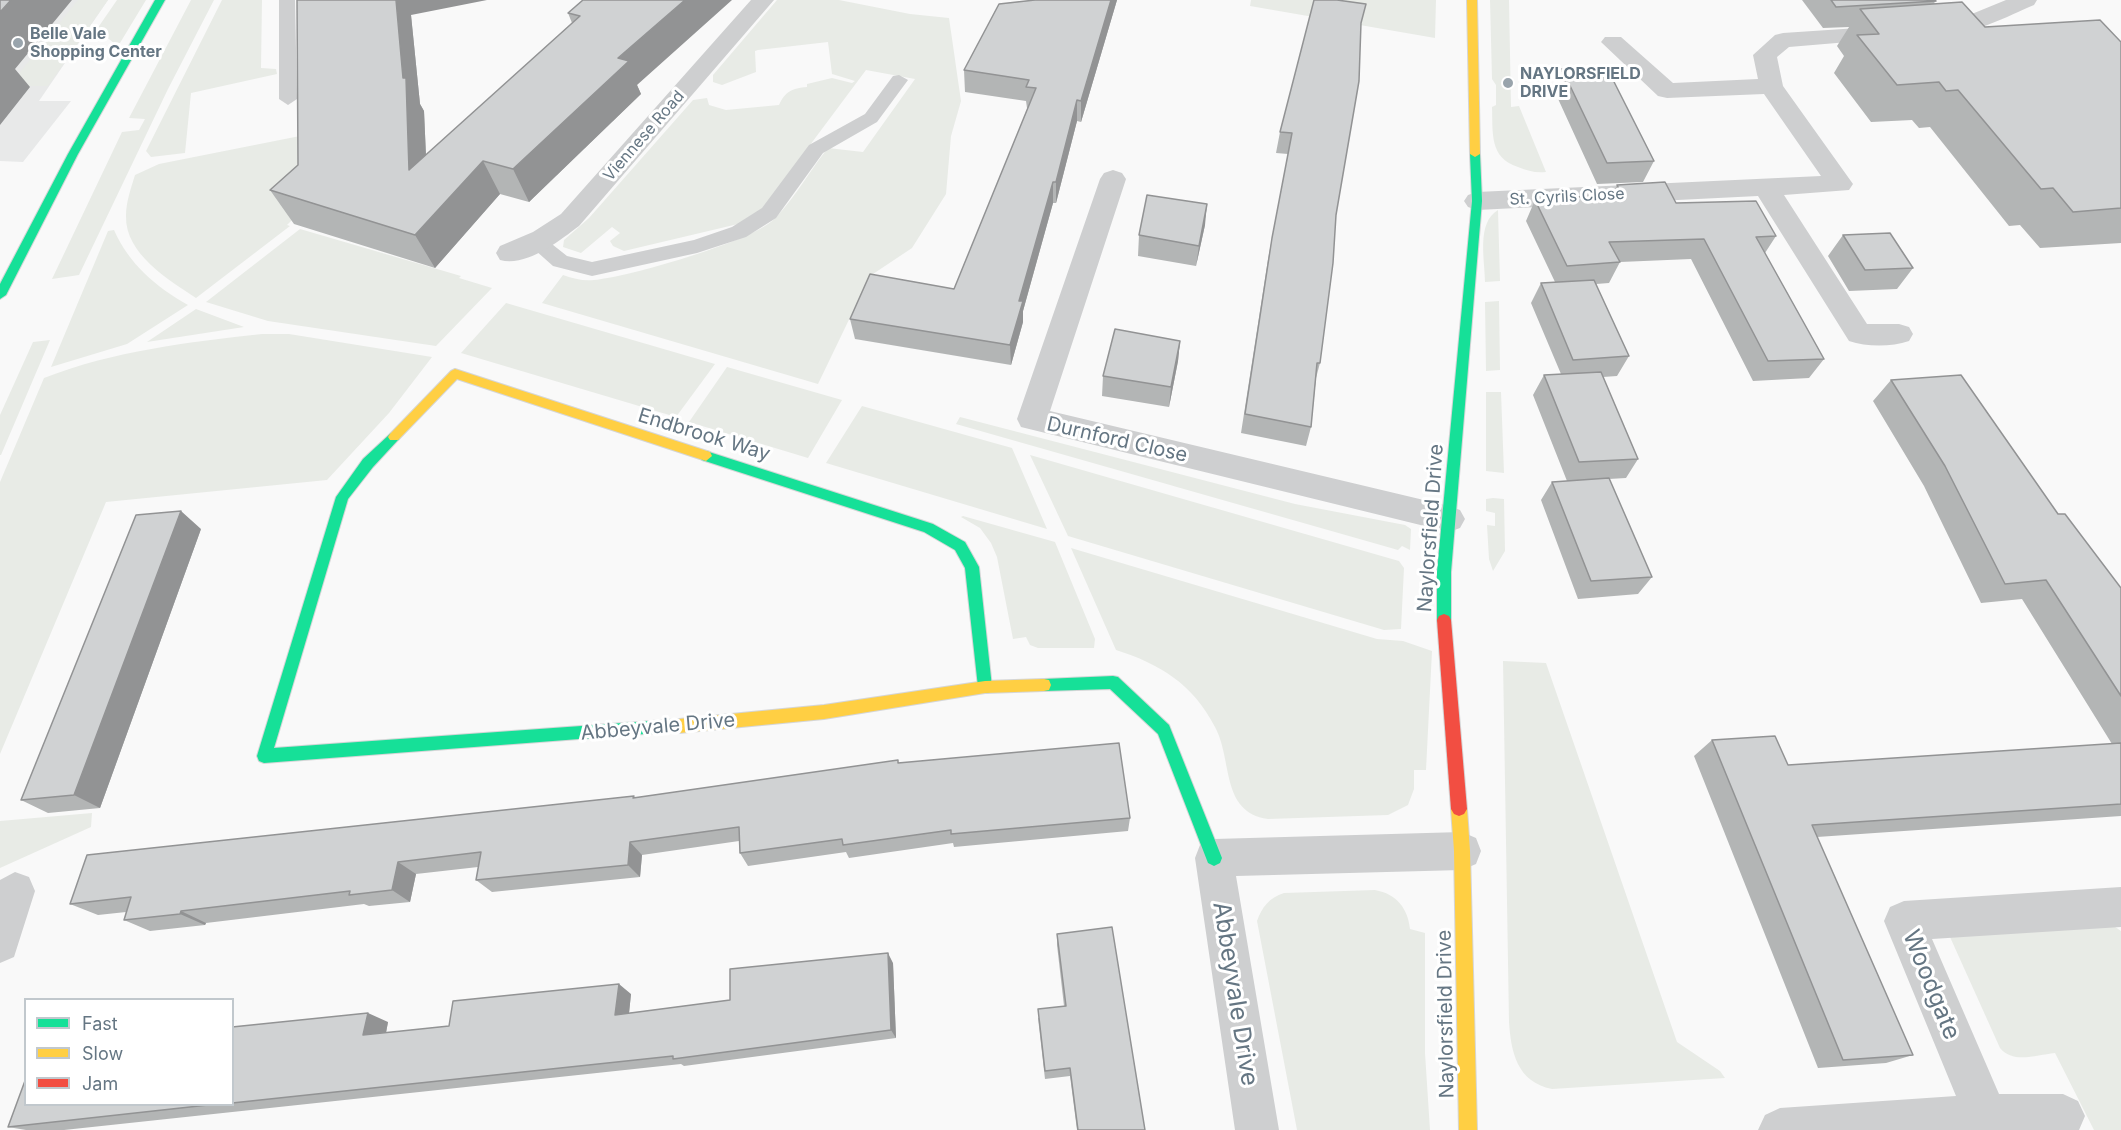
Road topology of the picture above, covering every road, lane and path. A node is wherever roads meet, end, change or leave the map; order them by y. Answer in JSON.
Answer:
{"nodes":[{"id":1,"x":160,"y":0,"type":"edge"},
{"id":2,"x":287,"y":0,"type":"edge"},
{"id":3,"x":763,"y":0,"type":"edge"},
{"id":4,"x":1472,"y":0,"type":"edge"},
{"id":5,"x":2026,"y":0,"type":"edge"},
{"id":6,"x":1613,"y":42,"type":"dead end"},
{"id":7,"x":899,"y":80,"type":"dead end"},
{"id":8,"x":1771,"y":87,"type":"junction"},
{"id":9,"x":288,"y":99,"type":"dead end"},
{"id":10,"x":1113,"y":179,"type":"dead end"},
{"id":11,"x":1765,"y":186,"type":"junction"},
{"id":12,"x":1477,"y":201,"type":"junction"},
{"id":13,"x":536,"y":242,"type":"junction"},
{"id":14,"x":510,"y":253,"type":"dead end"},
{"id":15,"x":0,"y":295,"type":"edge"},
{"id":16,"x":1899,"y":334,"type":"dead end"},
{"id":17,"x":342,"y":497,"type":"joint"},
{"id":18,"x":1449,"y":519,"type":"junction"},
{"id":19,"x":985,"y":687,"type":"junction"},
{"id":20,"x":1461,"y":851,"type":"junction"},
{"id":21,"x":1214,"y":858,"type":"junction"},
{"id":22,"x":15,"y":891,"type":"dead end"},
{"id":23,"x":2121,"y":907,"type":"edge"},
{"id":24,"x":0,"y":943,"type":"edge"},
{"id":25,"x":1986,"y":1116,"type":"junction"},
{"id":26,"x":2063,"y":1116,"type":"dead end"},
{"id":27,"x":1257,"y":1130,"type":"edge"},
{"id":28,"x":1468,"y":1130,"type":"edge"},
{"id":29,"x":1780,"y":1130,"type":"edge"}],
"edges":[{"from":1,"to":15,"type":"street"},
{"from":2,"to":9,"type":"lane"},
{"from":3,"to":13,"type":"street","name":"Viennese Road"},
{"from":4,"to":12,"type":"street","name":"Naylorsfield Drive"},
{"from":5,"to":8,"type":"street","name":"St. Cyrils Close"},
{"from":6,"to":8,"type":"street"},
{"from":7,"to":13,"type":"lane"},
{"from":8,"to":11,"type":"street","name":"St. Cyrils Close"},
{"from":10,"to":18,"type":"street","name":"Durnford Close"},
{"from":11,"to":12,"type":"street","name":"St. Cyrils Close"},
{"from":11,"to":16,"type":"street"},
{"from":12,"to":18,"type":"street","name":"Naylorsfield Drive"},
{"from":13,"to":14,"type":"street","name":"Viennese Road"},
{"from":17,"to":19,"type":"street","name":"Endbrook Way"},
{"from":17,"to":19,"type":"street","name":"Abbeyvale Drive"},
{"from":18,"to":20,"type":"street","name":"Naylorsfield Drive"},
{"from":19,"to":21,"type":"street","name":"Abbeyvale Drive"},
{"from":20,"to":21,"type":"street"},
{"from":20,"to":28,"type":"street","name":"Naylorsfield Drive"},
{"from":21,"to":27,"type":"street","name":"Abbeyvale Drive"},
{"from":22,"to":24,"type":"street"},
{"from":23,"to":25,"type":"street","name":"Woodgate"},
{"from":25,"to":26,"type":"street"},
{"from":25,"to":29,"type":"street"}]}
